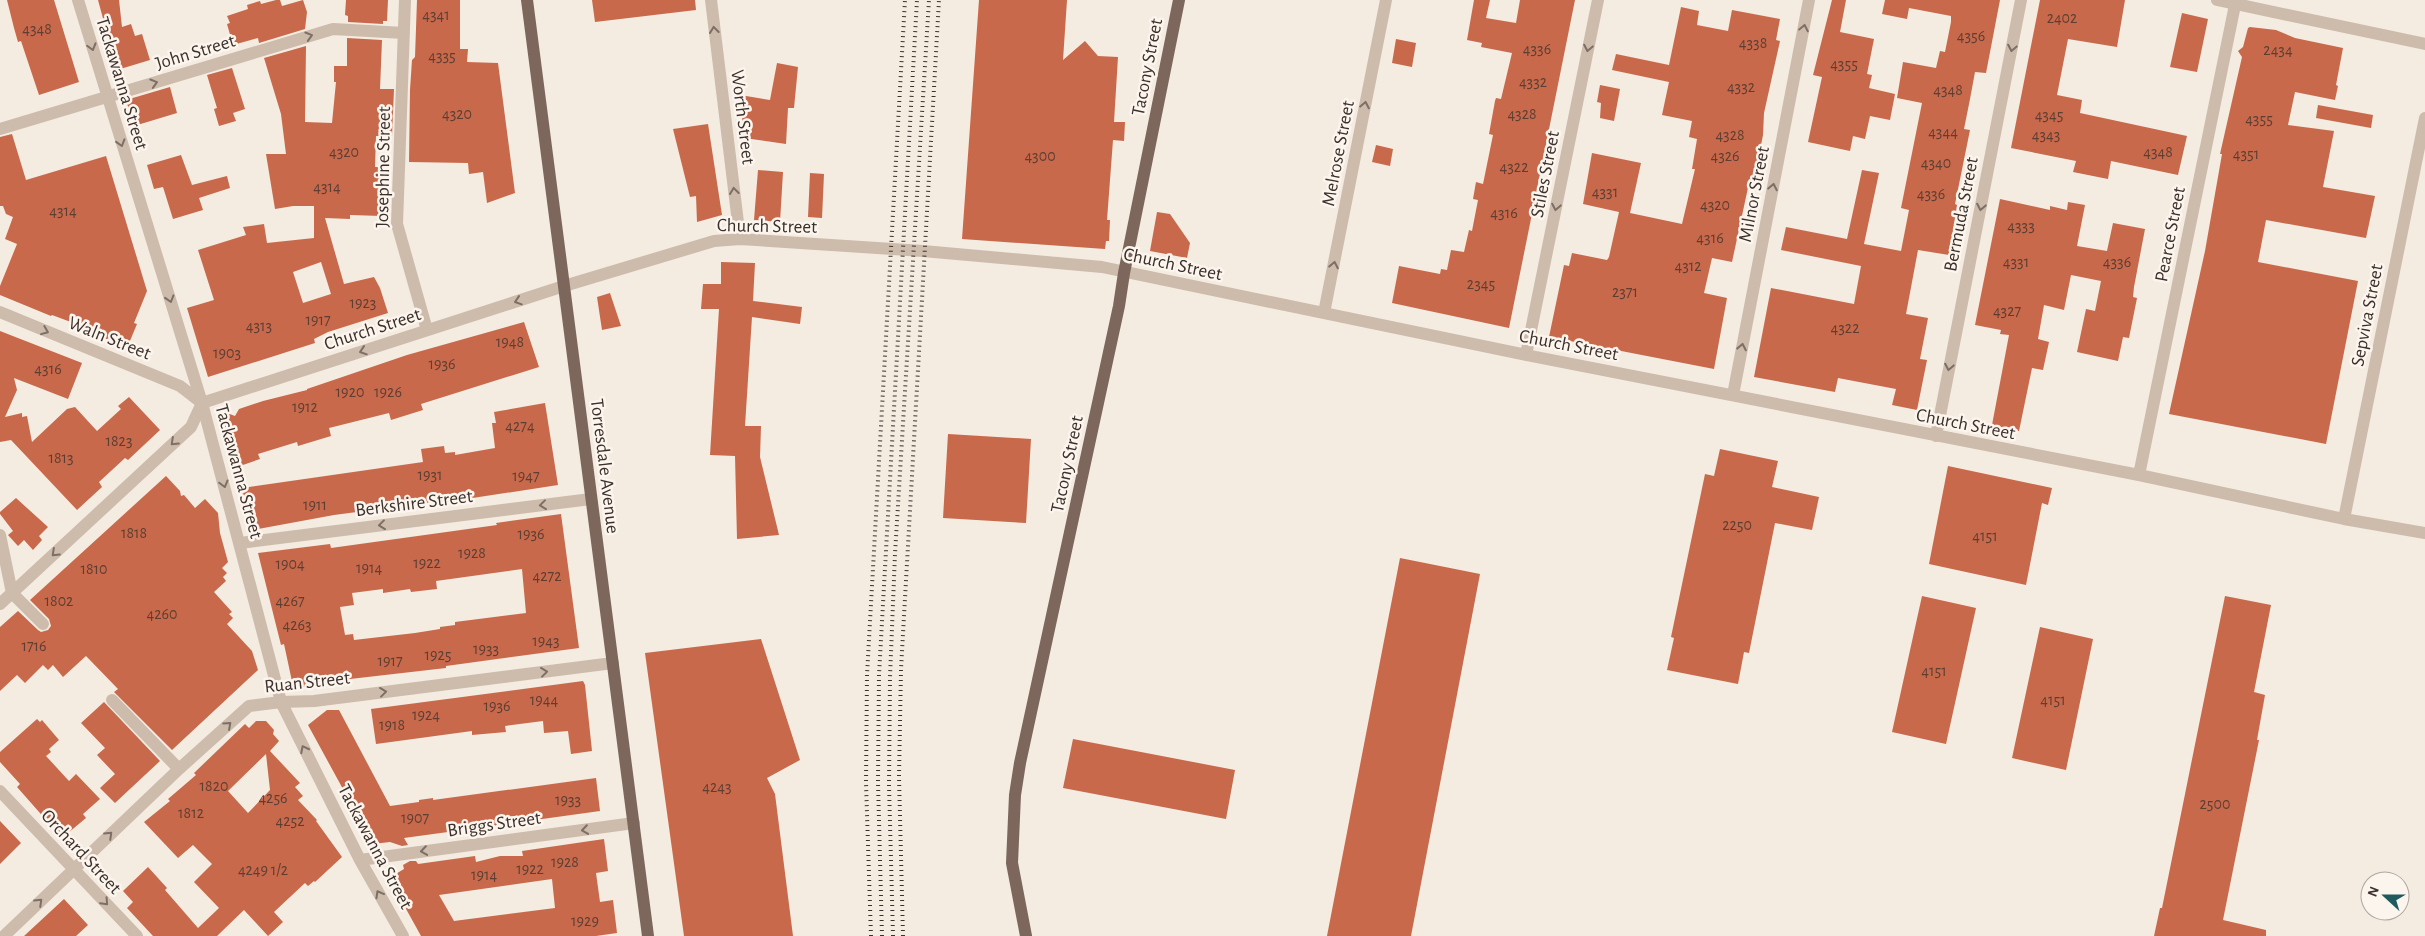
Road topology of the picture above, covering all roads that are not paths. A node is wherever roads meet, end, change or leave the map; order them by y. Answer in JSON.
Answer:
{"nodes":[{"id":1,"x":78,"y":0,"type":"edge"},
{"id":2,"x":405,"y":0,"type":"edge"},
{"id":3,"x":527,"y":0,"type":"edge"},
{"id":4,"x":711,"y":0,"type":"edge"},
{"id":5,"x":1179,"y":0,"type":"edge"},
{"id":6,"x":1386,"y":0,"type":"edge"},
{"id":7,"x":1598,"y":0,"type":"edge"},
{"id":8,"x":1810,"y":0,"type":"edge"},
{"id":9,"x":2021,"y":0,"type":"edge"},
{"id":10,"x":2217,"y":0,"type":"edge"},
{"id":11,"x":2235,"y":2,"type":"edge"},
{"id":12,"x":404,"y":33,"type":"junction"},
{"id":13,"x":2425,"y":44,"type":"edge"},
{"id":14,"x":107,"y":97,"type":"junction"},
{"id":15,"x":2425,"y":118,"type":"edge"},
{"id":16,"x":0,"y":129,"type":"edge"},
{"id":17,"x":740,"y":239,"type":"junction"},
{"id":18,"x":1124,"y":273,"type":"junction"},
{"id":19,"x":564,"y":286,"type":"junction"},
{"id":20,"x":0,"y":312,"type":"edge"},
{"id":21,"x":1324,"y":312,"type":"junction"},
{"id":22,"x":427,"y":330,"type":"junction"},
{"id":23,"x":1526,"y":355,"type":"junction"},
{"id":24,"x":1733,"y":395,"type":"junction"},
{"id":25,"x":202,"y":403,"type":"junction"},
{"id":26,"x":1936,"y":436,"type":"junction"},
{"id":27,"x":2139,"y":475,"type":"junction"},
{"id":28,"x":592,"y":499,"type":"junction"},
{"id":29,"x":2344,"y":519,"type":"junction"},
{"id":30,"x":2425,"y":533,"type":"edge"},
{"id":31,"x":0,"y":535,"type":"edge"},
{"id":32,"x":240,"y":543,"type":"junction"},
{"id":33,"x":12,"y":593,"type":"junction"},
{"id":34,"x":0,"y":604,"type":"edge"},
{"id":35,"x":43,"y":624,"type":"dead end"},
{"id":36,"x":613,"y":663,"type":"junction"},
{"id":37,"x":112,"y":700,"type":"dead end"},
{"id":38,"x":281,"y":702,"type":"junction"},
{"id":39,"x":179,"y":769,"type":"junction"},
{"id":40,"x":0,"y":791,"type":"edge"},
{"id":41,"x":634,"y":823,"type":"junction"},
{"id":42,"x":360,"y":860,"type":"junction"},
{"id":43,"x":74,"y":869,"type":"junction"},
{"id":44,"x":4,"y":936,"type":"edge"},
{"id":45,"x":137,"y":936,"type":"edge"},
{"id":46,"x":403,"y":936,"type":"edge"},
{"id":47,"x":648,"y":936,"type":"edge"},
{"id":48,"x":1026,"y":936,"type":"edge"}],
"edges":[{"from":1,"to":14,"type":"street","name":"Tackawanna Street","one_way":true},
{"from":2,"to":12,"type":"street","name":"Josephine Street"},
{"from":3,"to":19,"type":"main road","name":"Torresdale Avenue"},
{"from":17,"to":4,"type":"street","name":"Worth Street","one_way":true},
{"from":5,"to":18,"type":"main road","name":"Tacony Street"},
{"from":21,"to":6,"type":"street","name":"Melrose Street","one_way":true},
{"from":7,"to":23,"type":"street","name":"Stiles Street","one_way":true},
{"from":24,"to":8,"type":"street","name":"Milnor Street","one_way":true},
{"from":9,"to":26,"type":"street","name":"Bermuda Street","one_way":true},
{"from":10,"to":11,"type":"street"},
{"from":11,"to":13,"type":"street"},
{"from":11,"to":27,"type":"street","name":"Pearce Street"},
{"from":14,"to":12,"type":"street","name":"John Street","one_way":true},
{"from":12,"to":22,"type":"street","name":"Josephine Street"},
{"from":14,"to":16,"type":"street","name":"John Street"},
{"from":14,"to":25,"type":"street","name":"Tackawanna Street","one_way":true},
{"from":15,"to":29,"type":"street","name":"Sepviva Street"},
{"from":17,"to":18,"type":"street","name":"Church Street"},
{"from":17,"to":19,"type":"street","name":"Church Street"},
{"from":18,"to":21,"type":"street","name":"Church Street"},
{"from":18,"to":48,"type":"main road","name":"Tacony Street"},
{"from":19,"to":22,"type":"street","name":"Church Street","one_way":true},
{"from":19,"to":28,"type":"main road","name":"Torresdale Avenue"},
{"from":20,"to":25,"type":"street","name":"Waln Street","one_way":true},
{"from":21,"to":23,"type":"street","name":"Church Street"},
{"from":22,"to":25,"type":"street","name":"Church Street","one_way":true},
{"from":23,"to":24,"type":"street","name":"Church Street"},
{"from":24,"to":26,"type":"street","name":"Church Street"},
{"from":25,"to":32,"type":"street","name":"Tackawanna Street","one_way":true},
{"from":25,"to":33,"type":"street","one_way":true},
{"from":26,"to":27,"type":"street","name":"Church Street"},
{"from":27,"to":29,"type":"street","name":"Church Street"},
{"from":28,"to":32,"type":"street","name":"Berkshire Street","one_way":true},
{"from":28,"to":36,"type":"main road","name":"Torresdale Avenue"},
{"from":29,"to":30,"type":"street","name":"Church Street"},
{"from":31,"to":33,"type":"street"},
{"from":32,"to":38,"type":"street","name":"Tackawanna Street"},
{"from":33,"to":34,"type":"street"},
{"from":33,"to":35,"type":"street"},
{"from":38,"to":36,"type":"street","name":"Ruan Street","one_way":true},
{"from":36,"to":41,"type":"main road","name":"Torresdale Avenue"},
{"from":37,"to":39,"type":"street"},
{"from":39,"to":38,"type":"street","name":"Ruan Street","one_way":true},
{"from":42,"to":38,"type":"street","name":"Tackawanna Street","one_way":true},
{"from":43,"to":39,"type":"street","name":"Ruan Street","one_way":true},
{"from":40,"to":43,"type":"street","name":"Orchard Street"},
{"from":41,"to":42,"type":"street","name":"Briggs Street","one_way":true},
{"from":41,"to":47,"type":"main road","name":"Torresdale Avenue"},
{"from":46,"to":42,"type":"street","name":"Tackawanna Street","one_way":true},
{"from":44,"to":43,"type":"street","name":"Ruan Street","one_way":true},
{"from":43,"to":45,"type":"street","name":"Orchard Street","one_way":true}]}
